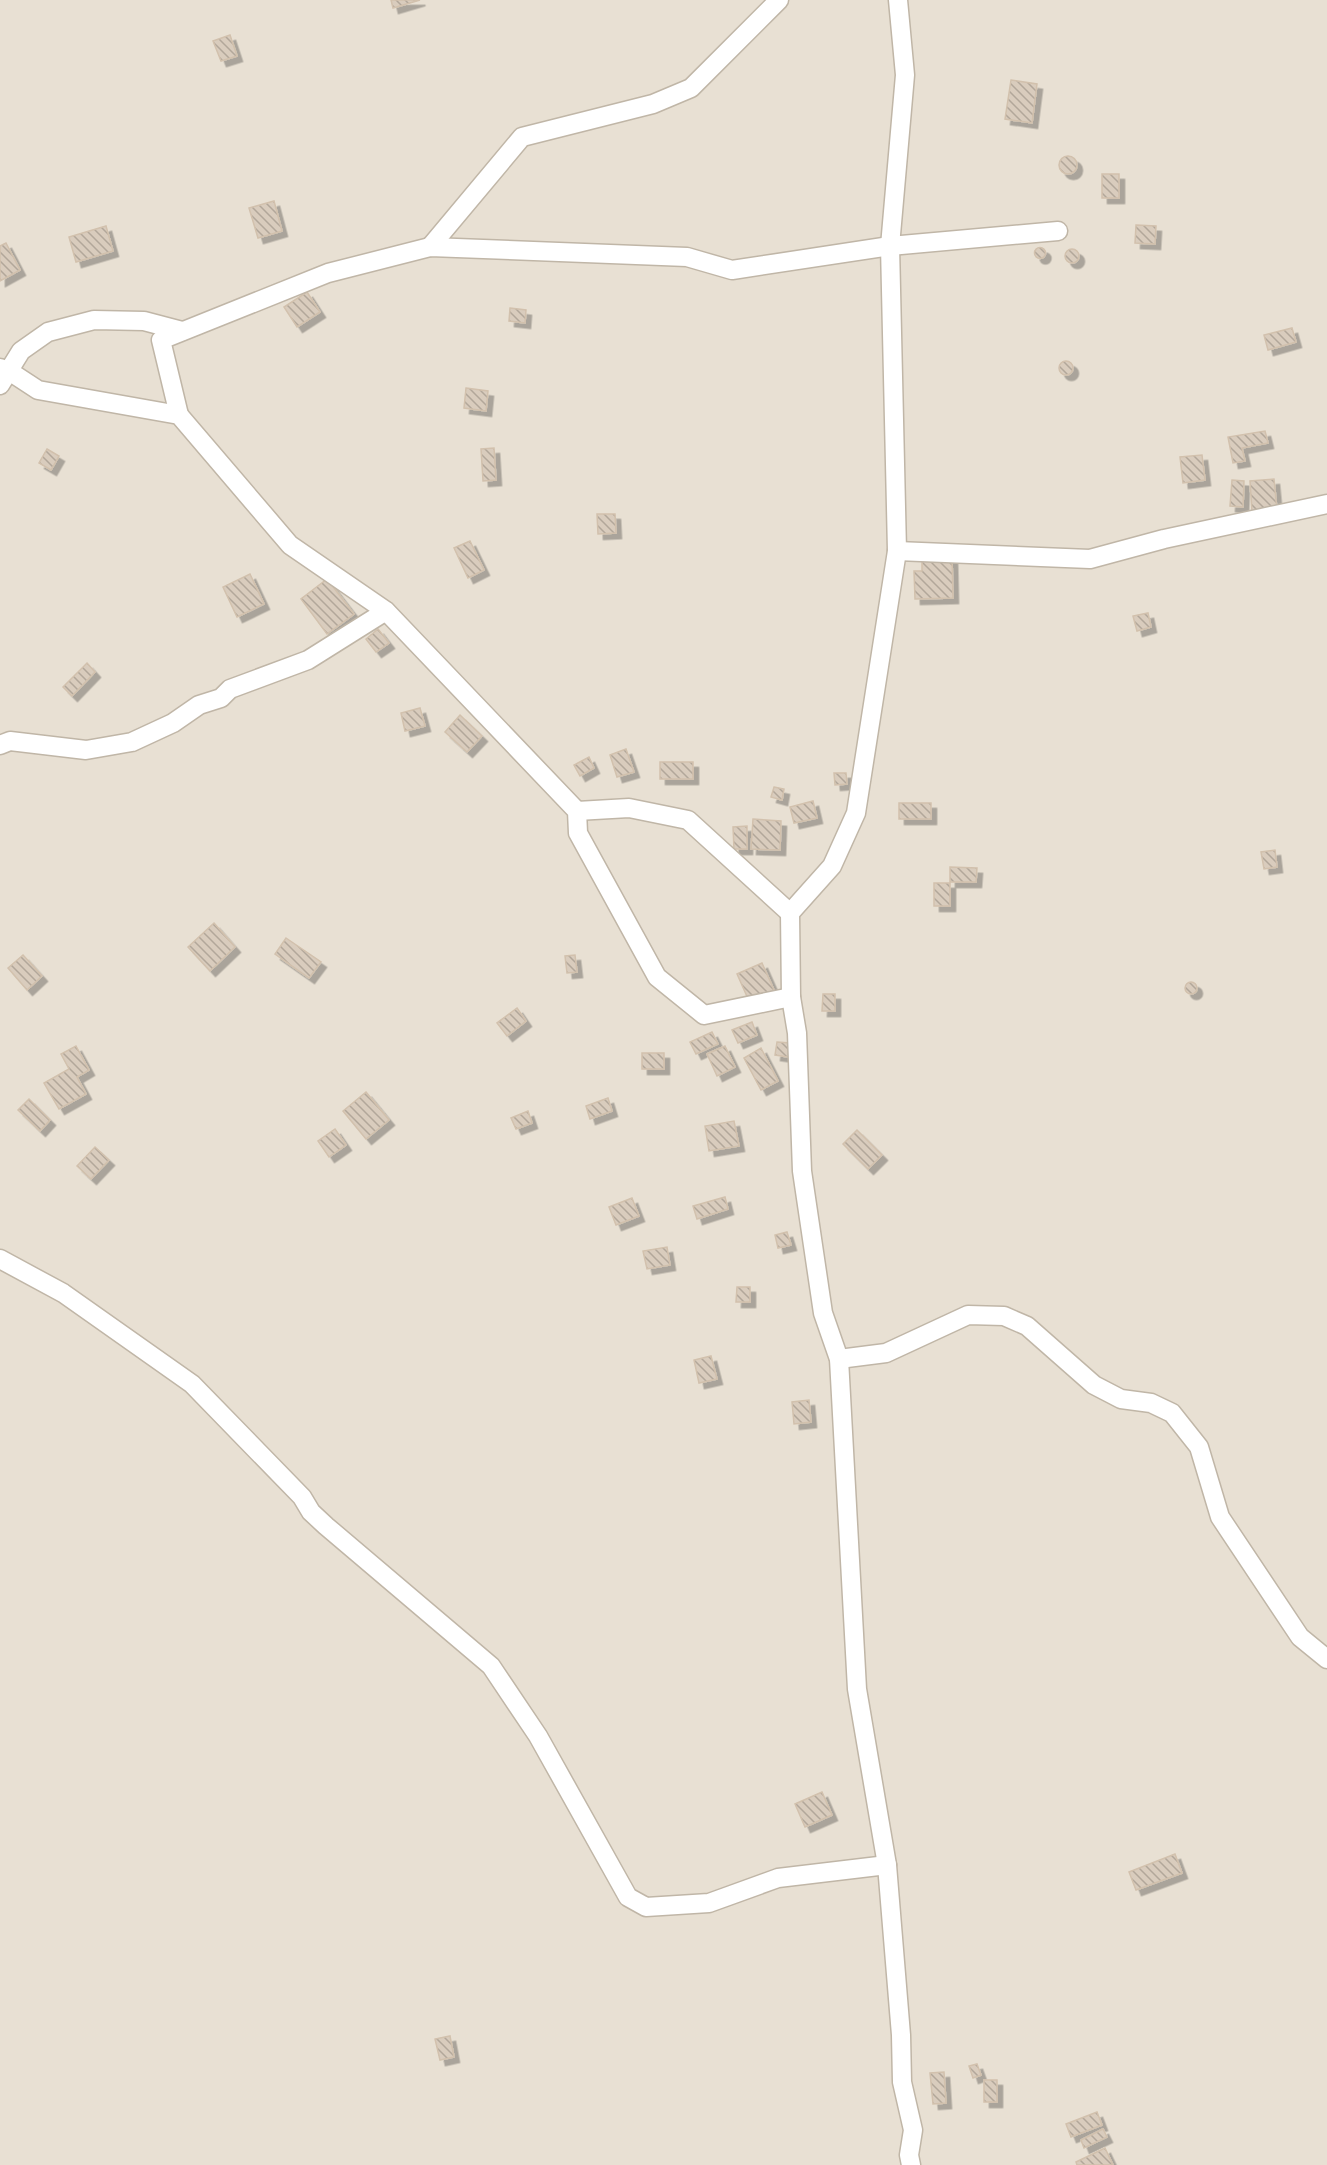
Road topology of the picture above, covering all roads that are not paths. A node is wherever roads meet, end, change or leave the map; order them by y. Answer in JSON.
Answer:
{"nodes":[{"id":1,"x":779,"y":0,"type":"edge"},
{"id":2,"x":898,"y":0,"type":"edge"},
{"id":3,"x":1058,"y":231,"type":"dead end"},
{"id":4,"x":890,"y":246,"type":"junction"},
{"id":5,"x":430,"y":247,"type":"junction"},
{"id":6,"x":182,"y":331,"type":"junction"},
{"id":7,"x":3,"y":375,"type":"edge"},
{"id":8,"x":179,"y":416,"type":"junction"},
{"id":9,"x":1327,"y":504,"type":"edge"},
{"id":10,"x":897,"y":551,"type":"junction"},
{"id":11,"x":386,"y":611,"type":"junction"},
{"id":12,"x":0,"y":745,"type":"edge"},
{"id":13,"x":577,"y":811,"type":"junction"},
{"id":14,"x":790,"y":913,"type":"junction"},
{"id":15,"x":791,"y":998,"type":"junction"},
{"id":16,"x":0,"y":1259,"type":"edge"},
{"id":17,"x":839,"y":1359,"type":"junction"},
{"id":18,"x":1327,"y":1659,"type":"edge"},
{"id":19,"x":887,"y":1865,"type":"junction"},
{"id":20,"x":911,"y":2165,"type":"edge"}],
"edges":[{"from":1,"to":5,"type":"street"},
{"from":2,"to":4,"type":"street"},
{"from":3,"to":4,"type":"street"},
{"from":4,"to":5,"type":"street"},
{"from":4,"to":10,"type":"street"},
{"from":5,"to":6,"type":"street"},
{"from":6,"to":7,"type":"street"},
{"from":6,"to":8,"type":"street"},
{"from":7,"to":8,"type":"street"},
{"from":8,"to":11,"type":"street"},
{"from":9,"to":10,"type":"street"},
{"from":10,"to":14,"type":"street"},
{"from":11,"to":12,"type":"street"},
{"from":11,"to":13,"type":"street"},
{"from":13,"to":14,"type":"street"},
{"from":13,"to":15,"type":"street"},
{"from":14,"to":15,"type":"street"},
{"from":15,"to":17,"type":"street"},
{"from":16,"to":19,"type":"street"},
{"from":17,"to":18,"type":"street"},
{"from":17,"to":19,"type":"street"},
{"from":19,"to":20,"type":"street"}]}
